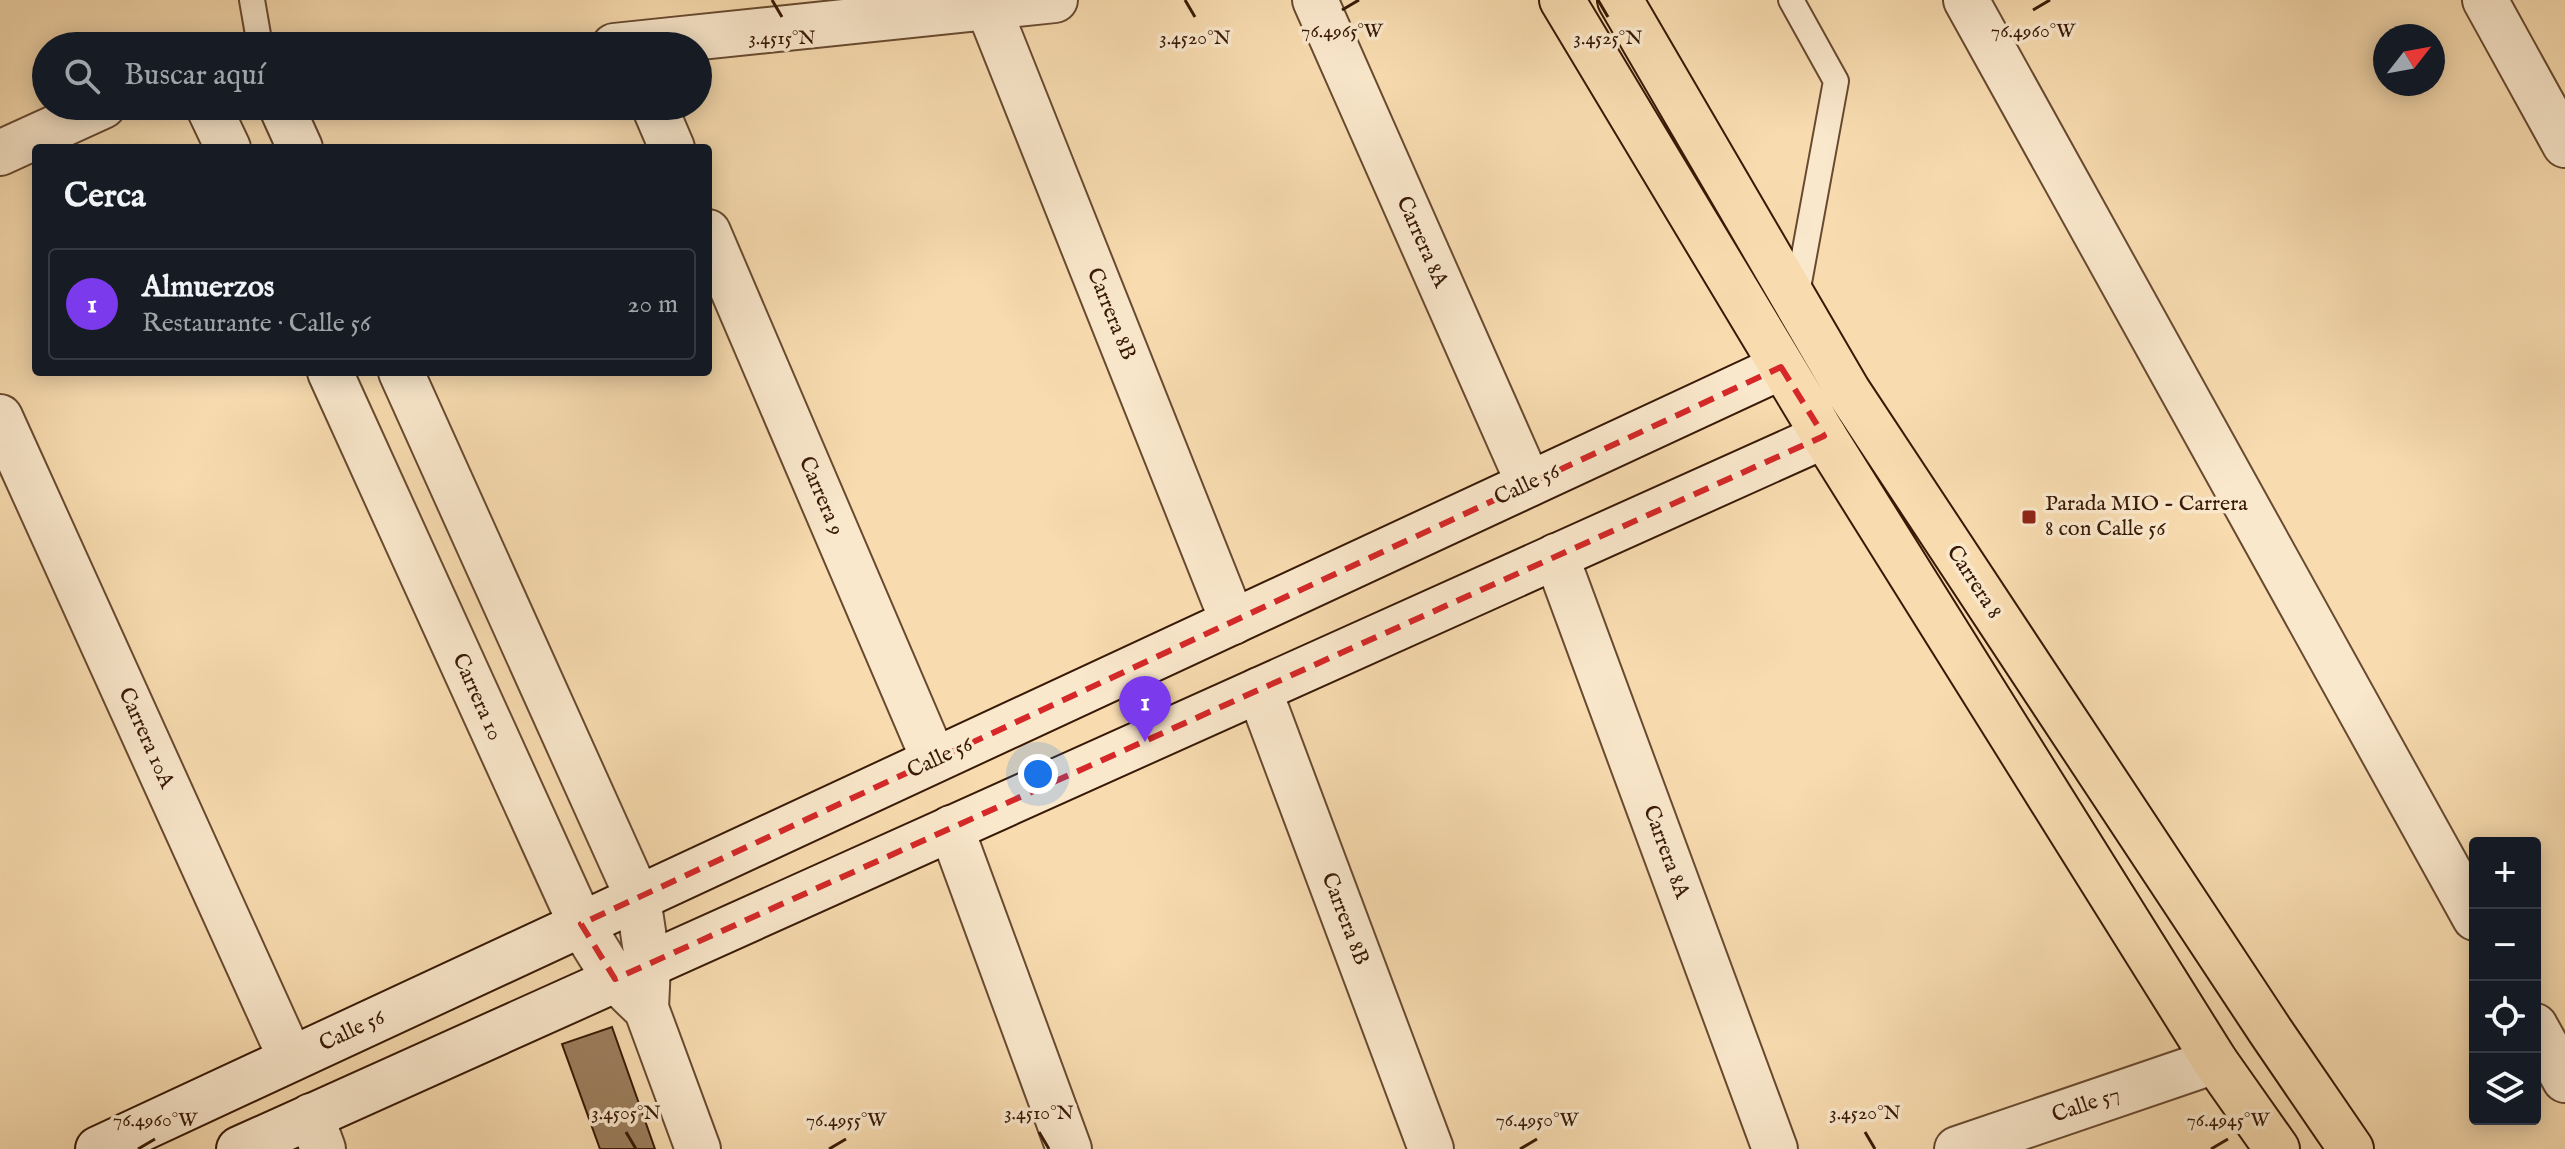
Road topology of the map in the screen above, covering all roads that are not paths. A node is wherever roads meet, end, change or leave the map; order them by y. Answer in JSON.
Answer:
{"nodes":[{"id":1,"x":252,"y":0,"type":"edge"},
{"id":2,"x":1055,"y":0,"type":"edge"},
{"id":3,"x":1315,"y":0,"type":"edge"},
{"id":4,"x":1562,"y":0,"type":"edge"},
{"id":5,"x":1620,"y":0,"type":"edge"},
{"id":6,"x":1791,"y":0,"type":"edge"},
{"id":7,"x":1966,"y":0,"type":"edge"},
{"id":8,"x":2485,"y":0,"type":"edge"},
{"id":9,"x":988,"y":7,"type":"junction"},
{"id":10,"x":258,"y":32,"type":"edge"},
{"id":11,"x":712,"y":36,"type":"edge"},
{"id":12,"x":72,"y":120,"type":"edge"},
{"id":13,"x":215,"y":120,"type":"edge"},
{"id":14,"x":287,"y":120,"type":"edge"},
{"id":15,"x":660,"y":120,"type":"edge"},
{"id":16,"x":226,"y":144,"type":"edge"},
{"id":17,"x":298,"y":144,"type":"edge"},
{"id":18,"x":670,"y":144,"type":"edge"},
{"id":19,"x":2565,"y":145,"type":"edge"},
{"id":20,"x":0,"y":153,"type":"edge"},
{"id":21,"x":712,"y":241,"type":"edge"},
{"id":22,"x":1796,"y":302,"type":"junction"},
{"id":23,"x":1781,"y":367,"type":"junction"},
{"id":24,"x":332,"y":376,"type":"edge"},
{"id":25,"x":403,"y":376,"type":"edge"},
{"id":26,"x":0,"y":417,"type":"edge"},
{"id":27,"x":1824,"y":436,"type":"junction"},
{"id":28,"x":1529,"y":484,"type":"junction"},
{"id":29,"x":1556,"y":556,"type":"junction"},
{"id":30,"x":1233,"y":622,"type":"junction"},
{"id":31,"x":1259,"y":690,"type":"junction"},
{"id":32,"x":934,"y":760,"type":"junction"},
{"id":33,"x":951,"y":828,"type":"junction"},
{"id":34,"x":638,"y":898,"type":"junction"},
{"id":35,"x":2470,"y":909,"type":"edge"},
{"id":36,"x":581,"y":924,"type":"junction"},
{"id":37,"x":636,"y":984,"type":"junction"},
{"id":38,"x":2541,"y":1037,"type":"edge"},
{"id":39,"x":291,"y":1059,"type":"junction"},
{"id":40,"x":2215,"y":1061,"type":"junction"},
{"id":41,"x":2565,"y":1080,"type":"edge"},
{"id":42,"x":317,"y":1133,"type":"edge"},
{"id":43,"x":98,"y":1149,"type":"edge"},
{"id":44,"x":239,"y":1149,"type":"edge"},
{"id":45,"x":698,"y":1149,"type":"edge"},
{"id":46,"x":1069,"y":1149,"type":"edge"},
{"id":47,"x":1431,"y":1149,"type":"edge"},
{"id":48,"x":1775,"y":1149,"type":"edge"},
{"id":49,"x":1957,"y":1149,"type":"edge"},
{"id":50,"x":2277,"y":1149,"type":"edge"},
{"id":51,"x":2351,"y":1149,"type":"edge"}],
"edges":[{"from":1,"to":10,"type":"lane"},
{"from":2,"to":9,"type":"street"},
{"from":3,"to":28,"type":"street","name":"Carrera 8A"},
{"from":4,"to":23,"type":"main road"},
{"from":5,"to":22,"type":"main road","name":"Carrera 8"},
{"from":6,"to":22,"type":"lane"},
{"from":7,"to":35,"type":"street"},
{"from":8,"to":19,"type":"street"},
{"from":9,"to":11,"type":"street"},
{"from":9,"to":30,"type":"street","name":"Carrera 8B"},
{"from":12,"to":20,"type":"street"},
{"from":13,"to":16,"type":"street"},
{"from":14,"to":17,"type":"street"},
{"from":15,"to":18,"type":"street"},
{"from":21,"to":32,"type":"street","name":"Carrera 9"},
{"from":22,"to":51,"type":"main road","name":"Carrera 8"},
{"from":23,"to":27,"type":"main road"},
{"from":23,"to":28,"type":"street","name":"Calle 56"},
{"from":24,"to":36,"type":"street","name":"Carrera 10"},
{"from":25,"to":34,"type":"street","name":"Carrera 10"},
{"from":26,"to":39,"type":"street","name":"Carrera 10A"},
{"from":27,"to":29,"type":"street"},
{"from":27,"to":40,"type":"main road"},
{"from":28,"to":30,"type":"street","name":"Calle 56"},
{"from":29,"to":31,"type":"street"},
{"from":29,"to":48,"type":"street","name":"Carrera 8A"},
{"from":30,"to":32,"type":"street","name":"Calle 56"},
{"from":31,"to":33,"type":"street"},
{"from":31,"to":47,"type":"street","name":"Carrera 8B"},
{"from":32,"to":34,"type":"street","name":"Calle 56"},
{"from":33,"to":37,"type":"street"},
{"from":33,"to":46,"type":"street"},
{"from":34,"to":36,"type":"street","name":"Calle 56"},
{"from":34,"to":37,"type":"street","name":"Carrera 10"},
{"from":36,"to":37,"type":"street","name":"Carrera 10"},
{"from":36,"to":39,"type":"street","name":"Calle 56"},
{"from":37,"to":42,"type":"street"},
{"from":37,"to":45,"type":"street","name":"Carrera 10"},
{"from":38,"to":41,"type":"street"},
{"from":39,"to":43,"type":"street","name":"Calle 56"},
{"from":40,"to":49,"type":"street","name":"Calle 57"},
{"from":40,"to":50,"type":"main road"},
{"from":42,"to":44,"type":"street"}]}
